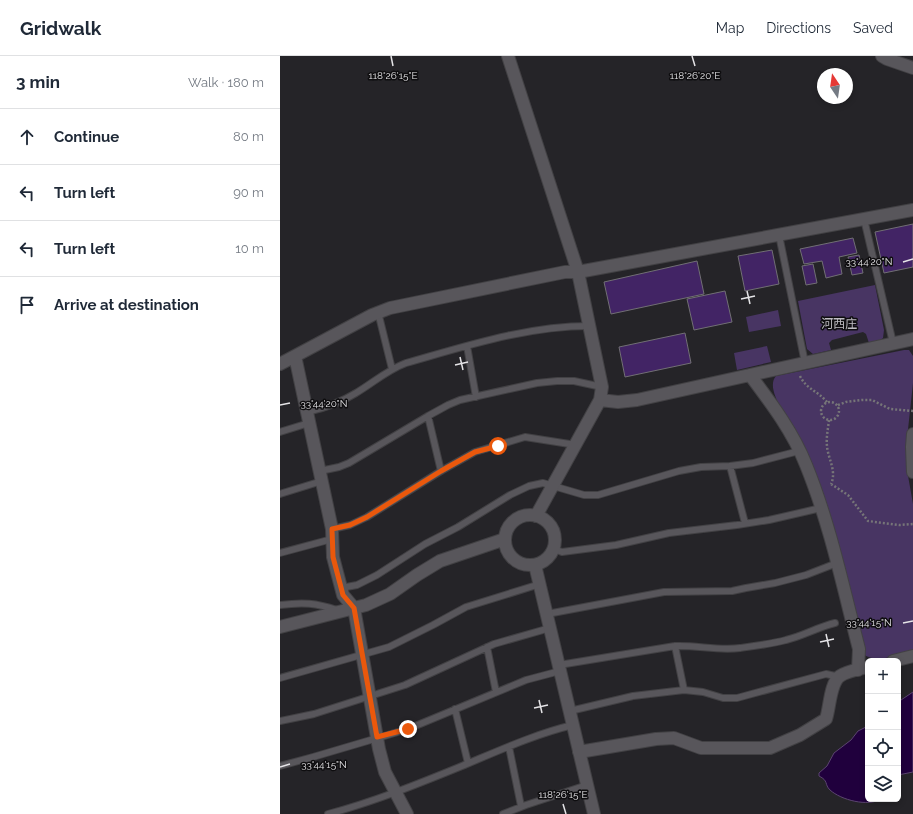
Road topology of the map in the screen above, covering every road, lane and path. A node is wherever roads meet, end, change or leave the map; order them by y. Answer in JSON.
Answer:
{"nodes":[{"id":1,"x":508,"y":56,"type":"edge"},
{"id":2,"x":882,"y":56,"type":"edge"},
{"id":3,"x":913,"y":68,"type":"edge"},
{"id":4,"x":913,"y":210,"type":"edge"},
{"id":5,"x":864,"y":219,"type":"junction"},
{"id":6,"x":779,"y":235,"type":"junction"},
{"id":7,"x":578,"y":272,"type":"junction"},
{"id":8,"x":378,"y":312,"type":"junction"},
{"id":9,"x":590,"y":326,"type":"junction"},
{"id":10,"x":913,"y":339,"type":"edge"},
{"id":11,"x":893,"y":343,"type":"junction"},
{"id":12,"x":467,"y":346,"type":"junction"},
{"id":13,"x":295,"y":356,"type":"junction"},
{"id":14,"x":801,"y":363,"type":"junction"},
{"id":15,"x":280,"y":364,"type":"edge"},
{"id":16,"x":392,"y":369,"type":"junction"},
{"id":17,"x":750,"y":375,"type":"junction"},
{"id":18,"x":602,"y":387,"type":"junction"},
{"id":19,"x":476,"y":396,"type":"junction"},
{"id":20,"x":600,"y":400,"type":"junction"},
{"id":21,"x":827,"y":402,"type":"junction"},
{"id":22,"x":838,"y":405,"type":"junction"},
{"id":23,"x":913,"y":411,"type":"edge"},
{"id":24,"x":428,"y":416,"type":"junction"},
{"id":25,"x":308,"y":417,"type":"junction"},
{"id":26,"x":829,"y":420,"type":"junction"},
{"id":27,"x":280,"y":432,"type":"edge"},
{"id":28,"x":913,"y":440,"type":"edge"},
{"id":29,"x":576,"y":444,"type":"junction"},
{"id":30,"x":799,"y":451,"type":"junction"},
{"id":31,"x":730,"y":466,"type":"junction"},
{"id":32,"x":441,"y":471,"type":"junction"},
{"id":33,"x":913,"y":472,"type":"edge"},
{"id":34,"x":321,"y":476,"type":"junction"},
{"id":35,"x":831,"y":484,"type":"junction"},
{"id":36,"x":552,"y":486,"type":"junction"},
{"id":37,"x":280,"y":494,"type":"edge"},
{"id":38,"x":819,"y":503,"type":"junction"},
{"id":39,"x":536,"y":516,"type":"junction"},
{"id":40,"x":745,"y":524,"type":"junction"},
{"id":41,"x":913,"y":524,"type":"edge"},
{"id":42,"x":332,"y":534,"type":"junction"},
{"id":43,"x":505,"y":539,"type":"junction"},
{"id":44,"x":554,"y":549,"type":"junction"},
{"id":45,"x":280,"y":554,"type":"edge"},
{"id":46,"x":836,"y":562,"type":"junction"},
{"id":47,"x":535,"y":565,"type":"junction"},
{"id":48,"x":540,"y":584,"type":"junction"},
{"id":49,"x":341,"y":588,"type":"junction"},
{"id":50,"x":280,"y":605,"type":"edge"},
{"id":51,"x":354,"y":608,"type":"junction"},
{"id":52,"x":342,"y":612,"type":"junction"},
{"id":53,"x":547,"y":614,"type":"junction"},
{"id":54,"x":835,"y":623,"type":"dead end"},
{"id":55,"x":280,"y":627,"type":"edge"},
{"id":56,"x":550,"y":628,"type":"junction"},
{"id":57,"x":675,"y":646,"type":"junction"},
{"id":58,"x":487,"y":647,"type":"junction"},
{"id":59,"x":362,"y":654,"type":"junction"},
{"id":60,"x":913,"y":656,"type":"edge"},
{"id":61,"x":901,"y":659,"type":"edge"},
{"id":62,"x":560,"y":668,"type":"junction"},
{"id":63,"x":863,"y":669,"type":"edge"},
{"id":64,"x":840,"y":676,"type":"junction"},
{"id":65,"x":280,"y":678,"type":"edge"},
{"id":66,"x":684,"y":690,"type":"junction"},
{"id":67,"x":496,"y":692,"type":"junction"},
{"id":68,"x":370,"y":696,"type":"junction"},
{"id":69,"x":454,"y":709,"type":"junction"},
{"id":70,"x":570,"y":711,"type":"junction"},
{"id":71,"x":280,"y":721,"type":"edge"},
{"id":72,"x":573,"y":725,"type":"junction"},
{"id":73,"x":377,"y":737,"type":"junction"},
{"id":74,"x":509,"y":747,"type":"junction"},
{"id":75,"x":579,"y":752,"type":"junction"},
{"id":76,"x":468,"y":764,"type":"junction"},
{"id":77,"x":280,"y":766,"type":"edge"},
{"id":78,"x":587,"y":784,"type":"junction"},
{"id":79,"x":395,"y":792,"type":"junction"},
{"id":80,"x":521,"y":806,"type":"junction"},
{"id":81,"x":591,"y":813,"type":"edge"},
{"id":82,"x":328,"y":814,"type":"edge"},
{"id":83,"x":407,"y":814,"type":"edge"},
{"id":84,"x":503,"y":814,"type":"edge"}],
"edges":[{"from":1,"to":7,"type":"street"},
{"from":2,"to":3,"type":"street"},
{"from":4,"to":5,"type":"street"},
{"from":5,"to":6,"type":"street"},
{"from":5,"to":11,"type":"lane"},
{"from":6,"to":7,"type":"street"},
{"from":6,"to":14,"type":"lane"},
{"from":7,"to":8,"type":"street"},
{"from":7,"to":9,"type":"street"},
{"from":8,"to":13,"type":"street"},
{"from":8,"to":16,"type":"lane"},
{"from":9,"to":12,"type":"lane"},
{"from":9,"to":18,"type":"street"},
{"from":10,"to":11,"type":"street"},
{"from":11,"to":14,"type":"street"},
{"from":12,"to":16,"type":"lane"},
{"from":12,"to":19,"type":"lane"},
{"from":13,"to":15,"type":"street"},
{"from":13,"to":25,"type":"street"},
{"from":14,"to":17,"type":"street"},
{"from":14,"to":21,"type":"path"},
{"from":16,"to":25,"type":"lane"},
{"from":17,"to":20,"type":"street"},
{"from":17,"to":30,"type":"street"},
{"from":18,"to":19,"type":"lane"},
{"from":18,"to":20,"type":"street"},
{"from":19,"to":24,"type":"lane"},
{"from":20,"to":29,"type":"street"},
{"from":21,"to":22,"type":"path"},
{"from":21,"to":26,"type":"path"},
{"from":22,"to":23,"type":"path"},
{"from":22,"to":26,"type":"path"},
{"from":24,"to":32,"type":"lane"},
{"from":24,"to":34,"type":"lane"},
{"from":25,"to":27,"type":"lane"},
{"from":25,"to":34,"type":"street"},
{"from":26,"to":35,"type":"path"},
{"from":28,"to":33,"type":"street"},
{"from":29,"to":32,"type":"lane"},
{"from":29,"to":36,"type":"street"},
{"from":30,"to":31,"type":"lane"},
{"from":30,"to":38,"type":"street"},
{"from":31,"to":36,"type":"lane"},
{"from":31,"to":40,"type":"lane"},
{"from":32,"to":42,"type":"lane"},
{"from":34,"to":37,"type":"lane"},
{"from":34,"to":42,"type":"street"},
{"from":35,"to":38,"type":"path"},
{"from":35,"to":41,"type":"path"},
{"from":36,"to":39,"type":"street"},
{"from":36,"to":49,"type":"lane"},
{"from":38,"to":40,"type":"lane"},
{"from":38,"to":46,"type":"street"},
{"from":39,"to":43,"type":"street"},
{"from":39,"to":44,"type":"street"},
{"from":40,"to":44,"type":"lane"},
{"from":42,"to":45,"type":"lane"},
{"from":42,"to":49,"type":"street"},
{"from":43,"to":47,"type":"street"},
{"from":43,"to":51,"type":"street"},
{"from":44,"to":47,"type":"street"},
{"from":46,"to":53,"type":"lane"},
{"from":46,"to":63,"type":"street"},
{"from":47,"to":48,"type":"street"},
{"from":48,"to":53,"type":"street"},
{"from":48,"to":59,"type":"lane"},
{"from":49,"to":51,"type":"street"},
{"from":50,"to":52,"type":"lane"},
{"from":51,"to":52,"type":"street"},
{"from":51,"to":59,"type":"street"},
{"from":52,"to":55,"type":"street"},
{"from":53,"to":56,"type":"street"},
{"from":54,"to":57,"type":"lane"},
{"from":56,"to":58,"type":"lane"},
{"from":56,"to":62,"type":"street"},
{"from":57,"to":62,"type":"lane"},
{"from":57,"to":66,"type":"lane"},
{"from":58,"to":67,"type":"lane"},
{"from":58,"to":68,"type":"lane"},
{"from":59,"to":65,"type":"lane"},
{"from":59,"to":68,"type":"street"},
{"from":60,"to":61,"type":"street"},
{"from":62,"to":67,"type":"lane"},
{"from":62,"to":70,"type":"street"},
{"from":63,"to":64,"type":"street"},
{"from":64,"to":66,"type":"lane"},
{"from":64,"to":75,"type":"street"},
{"from":66,"to":70,"type":"lane"},
{"from":67,"to":69,"type":"lane"},
{"from":68,"to":71,"type":"lane"},
{"from":68,"to":73,"type":"street"},
{"from":69,"to":73,"type":"lane"},
{"from":69,"to":76,"type":"lane"},
{"from":70,"to":72,"type":"street"},
{"from":72,"to":74,"type":"lane"},
{"from":72,"to":75,"type":"street"},
{"from":73,"to":77,"type":"lane"},
{"from":73,"to":79,"type":"street"},
{"from":74,"to":76,"type":"lane"},
{"from":74,"to":80,"type":"lane"},
{"from":75,"to":78,"type":"street"},
{"from":76,"to":79,"type":"lane"},
{"from":78,"to":80,"type":"lane"},
{"from":78,"to":81,"type":"street"},
{"from":79,"to":82,"type":"lane"},
{"from":79,"to":83,"type":"street"},
{"from":80,"to":84,"type":"lane"}]}
